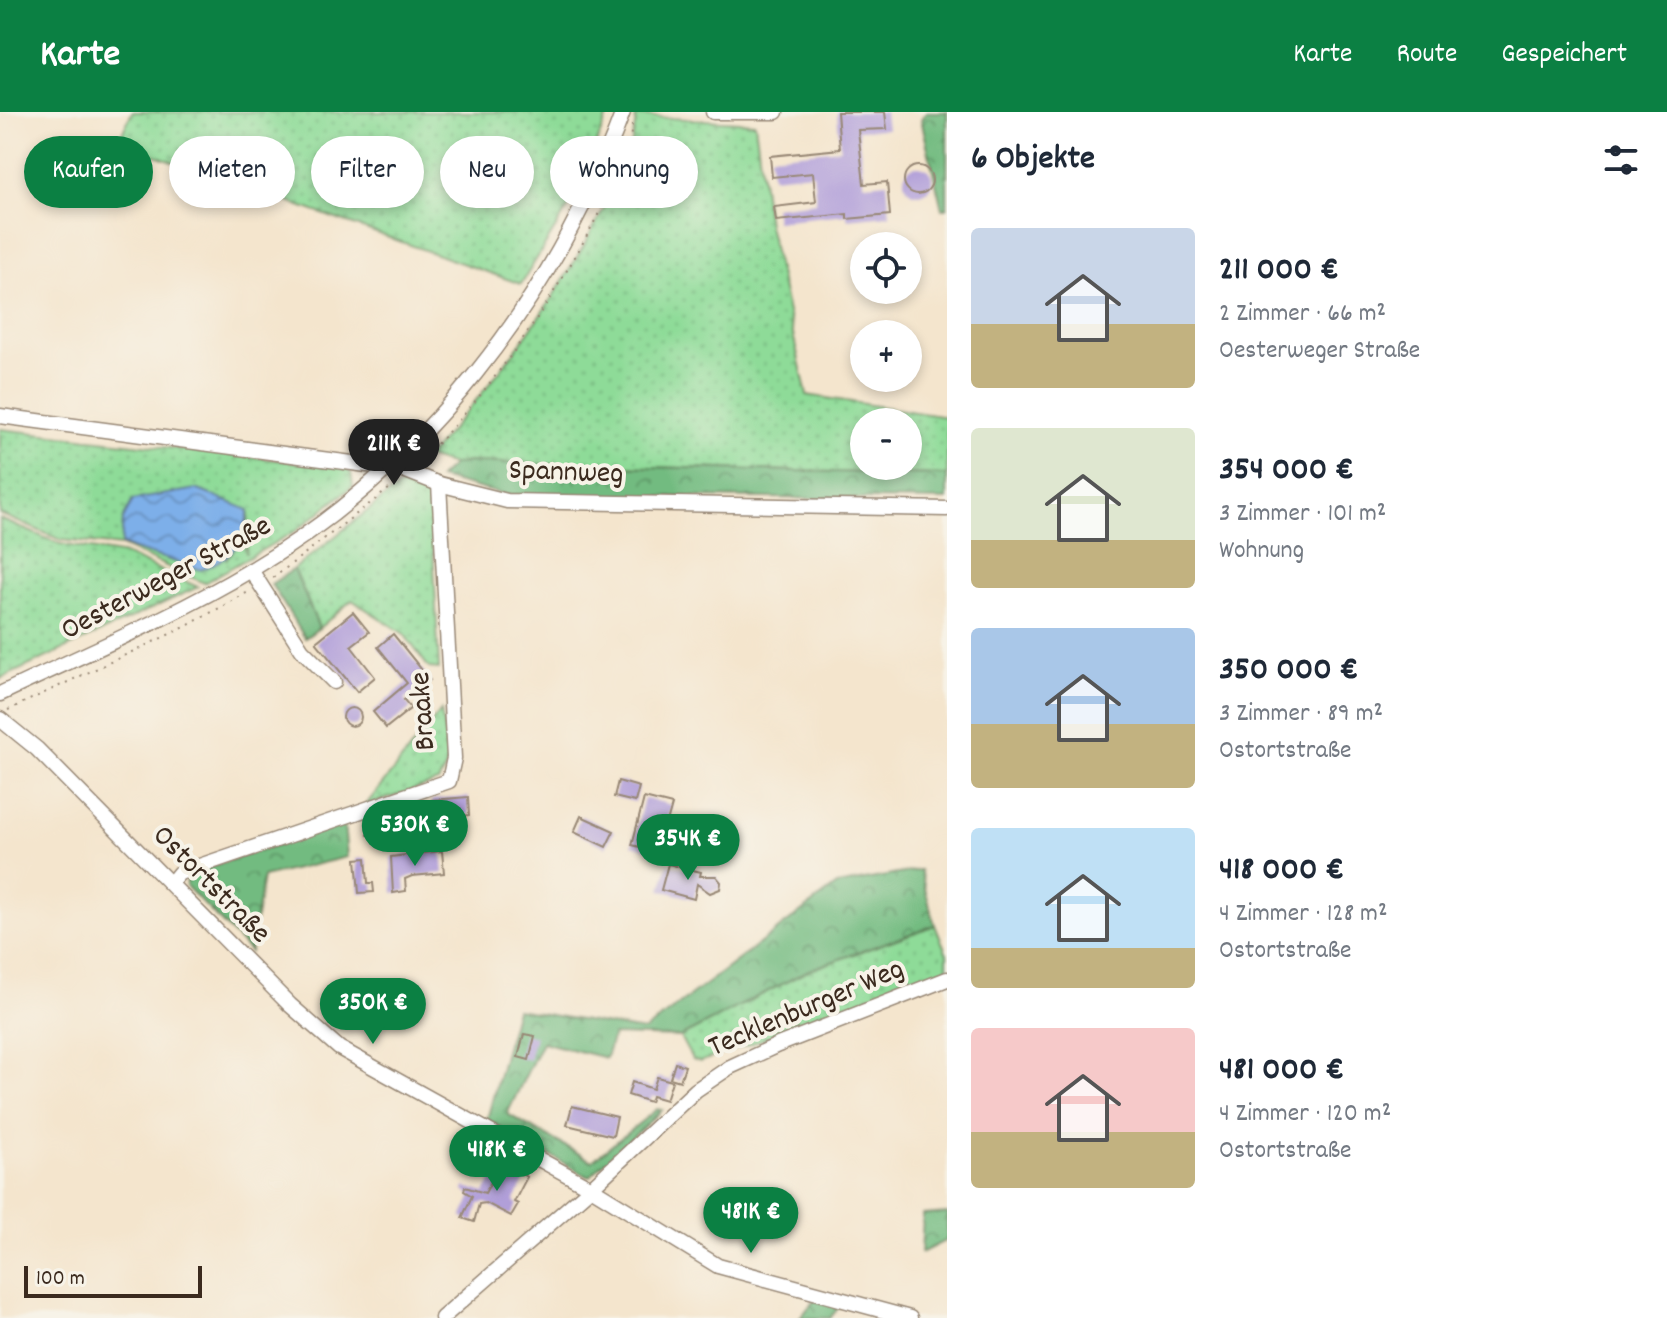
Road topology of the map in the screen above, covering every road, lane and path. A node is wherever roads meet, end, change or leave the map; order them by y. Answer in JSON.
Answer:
{"nodes":[{"id":1,"x":623,"y":112,"type":"edge"},
{"id":2,"x":713,"y":112,"type":"edge"},
{"id":3,"x":776,"y":112,"type":"edge"},
{"id":4,"x":0,"y":416,"type":"edge"},
{"id":5,"x":391,"y":465,"type":"junction"},
{"id":6,"x":439,"y":484,"type":"junction"},
{"id":7,"x":947,"y":509,"type":"edge"},
{"id":8,"x":251,"y":570,"type":"junction"},
{"id":9,"x":334,"y":682,"type":"dead end"},
{"id":10,"x":0,"y":694,"type":"edge"},
{"id":11,"x":0,"y":719,"type":"edge"},
{"id":12,"x":171,"y":883,"type":"junction"},
{"id":13,"x":947,"y":979,"type":"edge"},
{"id":14,"x":591,"y":1188,"type":"junction"},
{"id":15,"x":442,"y":1318,"type":"edge"},
{"id":16,"x":910,"y":1318,"type":"edge"}],
"edges":[{"from":1,"to":5,"type":"street","name":"Oesterweger Straße"},
{"from":2,"to":3,"type":"street"},
{"from":4,"to":5,"type":"street","name":"Spannweg"},
{"from":5,"to":6,"type":"street","name":"Spannweg"},
{"from":5,"to":8,"type":"street","name":"Oesterweger Straße"},
{"from":6,"to":7,"type":"street","name":"Spannweg"},
{"from":6,"to":12,"type":"street","name":"Braake"},
{"from":8,"to":9,"type":"street"},
{"from":8,"to":10,"type":"street","name":"Oesterweger Straße"},
{"from":11,"to":12,"type":"street","name":"Ostortstraße"},
{"from":12,"to":14,"type":"street","name":"Ostortstraße"},
{"from":13,"to":14,"type":"street","name":"Tecklenburger Weg"},
{"from":14,"to":15,"type":"street","name":"Tecklenburger Weg"},
{"from":14,"to":16,"type":"street","name":"Ostortstraße"}]}
